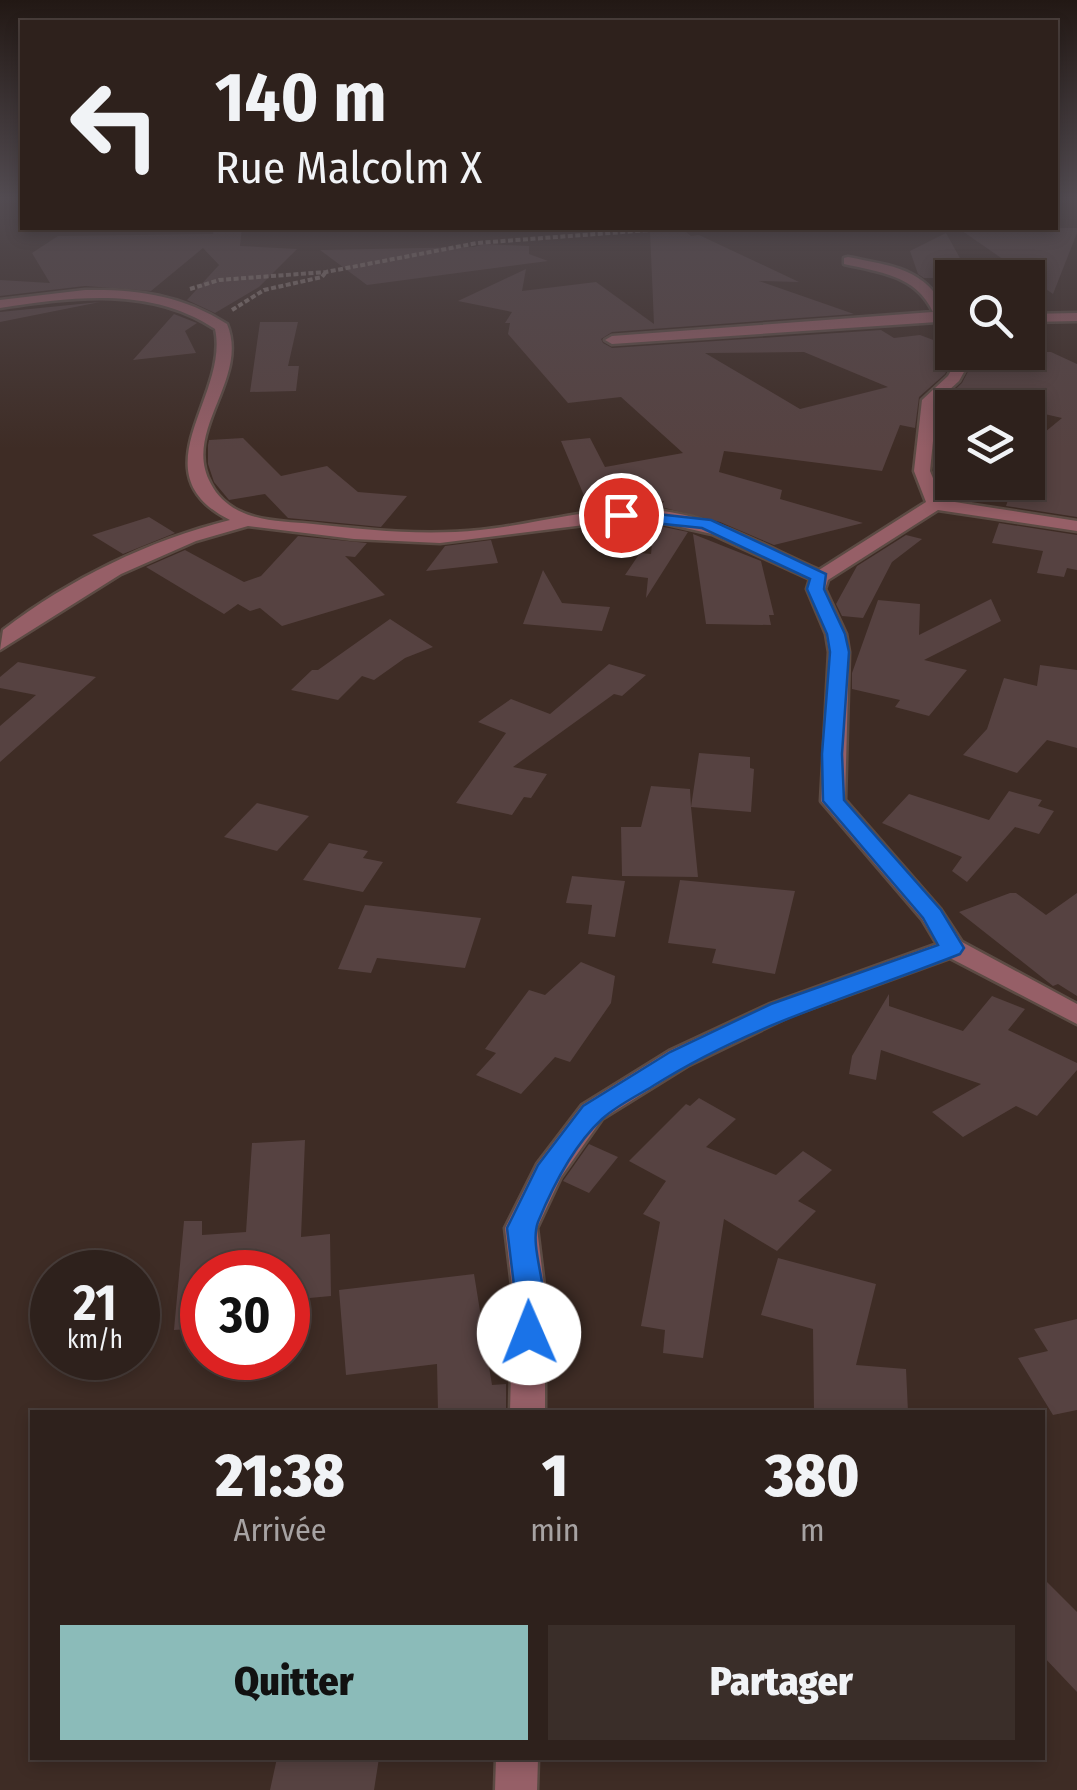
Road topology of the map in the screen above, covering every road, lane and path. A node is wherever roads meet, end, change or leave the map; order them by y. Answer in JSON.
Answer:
{"nodes":[{"id":1,"x":212,"y":283,"type":"edge"},
{"id":2,"x":297,"y":283,"type":"edge"},
{"id":3,"x":915,"y":283,"type":"edge"},
{"id":4,"x":146,"y":296,"type":"junction"},
{"id":5,"x":935,"y":298,"type":"edge"},
{"id":6,"x":0,"y":304,"type":"edge"},
{"id":7,"x":935,"y":317,"type":"edge"},
{"id":8,"x":1077,"y":317,"type":"edge"},
{"id":9,"x":1045,"y":318,"type":"edge"},
{"id":10,"x":222,"y":327,"type":"junction"},
{"id":11,"x":612,"y":340,"type":"dead end"},
{"id":12,"x":958,"y":370,"type":"edge"},
{"id":13,"x":935,"y":504,"type":"junction"},
{"id":14,"x":242,"y":522,"type":"junction"},
{"id":15,"x":1077,"y":526,"type":"edge"},
{"id":16,"x":820,"y":577,"type":"junction"},
{"id":17,"x":0,"y":644,"type":"edge"},
{"id":18,"x":952,"y":948,"type":"junction"},
{"id":19,"x":1077,"y":1016,"type":"edge"},
{"id":20,"x":528,"y":1410,"type":"edge"},
{"id":21,"x":517,"y":1760,"type":"edge"},
{"id":22,"x":516,"y":1790,"type":"edge"}],
"edges":[{"from":1,"to":4,"type":"path"},
{"from":2,"to":10,"type":"path"},
{"from":3,"to":5,"type":"street"},
{"from":4,"to":6,"type":"street"},
{"from":4,"to":10,"type":"street"},
{"from":7,"to":11,"type":"street"},
{"from":8,"to":9,"type":"street"},
{"from":10,"to":14,"type":"street"},
{"from":12,"to":13,"type":"street"},
{"from":13,"to":15,"type":"street"},
{"from":13,"to":16,"type":"street"},
{"from":14,"to":16,"type":"street"},
{"from":14,"to":17,"type":"street"},
{"from":16,"to":18,"type":"street"},
{"from":18,"to":19,"type":"street"},
{"from":18,"to":20,"type":"street"},
{"from":21,"to":22,"type":"street"}]}
